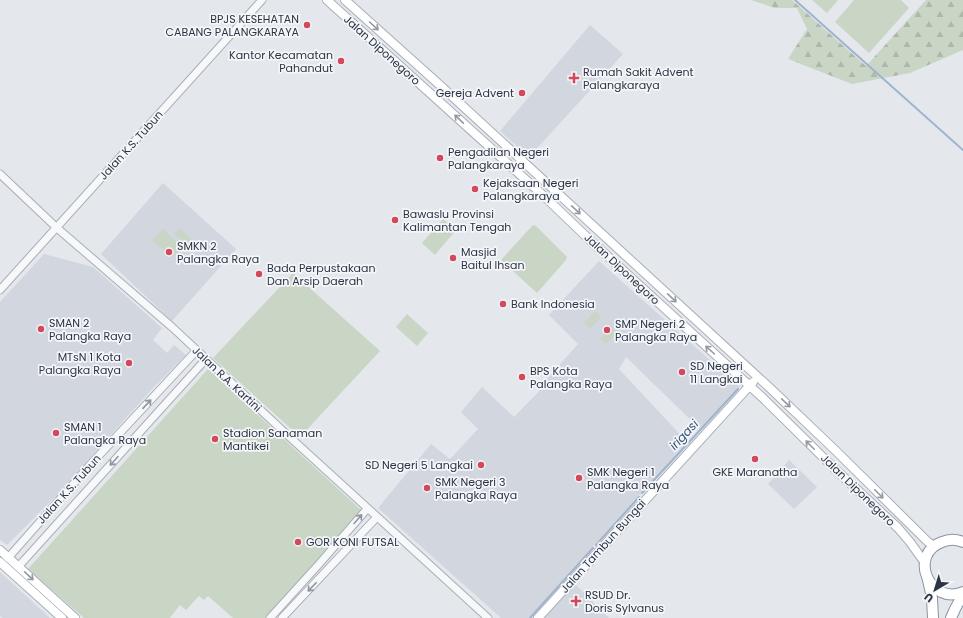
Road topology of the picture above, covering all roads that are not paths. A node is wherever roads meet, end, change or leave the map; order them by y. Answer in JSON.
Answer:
{"nodes":[{"id":1,"x":262,"y":0,"type":"edge"},
{"id":2,"x":326,"y":0,"type":"edge"},
{"id":3,"x":345,"y":0,"type":"edge"},
{"id":4,"x":355,"y":9,"type":"junction"},
{"id":5,"x":346,"y":18,"type":"junction"},
{"id":6,"x":481,"y":124,"type":"junction"},
{"id":7,"x":474,"y":133,"type":"junction"},
{"id":8,"x":527,"y":165,"type":"junction"},
{"id":9,"x":0,"y":174,"type":"edge"},
{"id":10,"x":519,"y":174,"type":"junction"},
{"id":11,"x":57,"y":228,"type":"junction"},
{"id":12,"x":0,"y":290,"type":"edge"},
{"id":13,"x":197,"y":350,"type":"junction"},
{"id":14,"x":206,"y":359,"type":"junction"},
{"id":15,"x":757,"y":377,"type":"junction"},
{"id":16,"x":750,"y":385,"type":"junction"},
{"id":17,"x":367,"y":508,"type":"junction"},
{"id":18,"x":377,"y":517,"type":"junction"},
{"id":19,"x":36,"y":526,"type":"junction"},
{"id":20,"x":47,"y":535,"type":"junction"},
{"id":21,"x":963,"y":542,"type":"edge"},
{"id":22,"x":934,"y":546,"type":"junction"},
{"id":23,"x":0,"y":550,"type":"edge"},
{"id":24,"x":8,"y":558,"type":"junction"},
{"id":25,"x":0,"y":562,"type":"edge"},
{"id":26,"x":320,"y":563,"type":"junction"},
{"id":27,"x":925,"y":563,"type":"junction"},
{"id":28,"x":18,"y":567,"type":"junction"},
{"id":29,"x":327,"y":571,"type":"junction"},
{"id":30,"x":928,"y":580,"type":"junction"},
{"id":31,"x":963,"y":593,"type":"edge"},
{"id":32,"x":276,"y":611,"type":"junction"},
{"id":33,"x":283,"y":617,"type":"edge"},
{"id":34,"x":62,"y":618,"type":"edge"},
{"id":35,"x":75,"y":618,"type":"edge"},
{"id":36,"x":270,"y":618,"type":"edge"},
{"id":37,"x":488,"y":618,"type":"edge"},
{"id":38,"x":538,"y":618,"type":"edge"},
{"id":39,"x":933,"y":618,"type":"edge"},
{"id":40,"x":951,"y":618,"type":"edge"}],
"edges":[{"from":1,"to":11,"type":"street","name":"Jalan K.S. Tubun"},
{"from":2,"to":5,"type":"main road","name":"Jalan Diponegoro"},
{"from":3,"to":4,"type":"main road","name":"Jalan Diponegoro"},
{"from":4,"to":5,"type":"main road"},
{"from":4,"to":6,"type":"main road","name":"Jalan Diponegoro","one_way":true},
{"from":7,"to":5,"type":"main road","name":"Jalan Diponegoro","one_way":true},
{"from":6,"to":7,"type":"main road"},
{"from":6,"to":8,"type":"main road","name":"Jalan Diponegoro"},
{"from":7,"to":10,"type":"main road","name":"Jalan Diponegoro"},
{"from":8,"to":10,"type":"main road"},
{"from":8,"to":15,"type":"main road","name":"Jalan Diponegoro","one_way":true},
{"from":9,"to":11,"type":"street","name":"Jalan R.A. Kartini"},
{"from":16,"to":10,"type":"main road","name":"Jalan Diponegoro","one_way":true},
{"from":11,"to":12,"type":"street","name":"Jalan K.S. Tubun"},
{"from":11,"to":13,"type":"street","name":"Jalan R.A. Kartini"},
{"from":13,"to":14,"type":"street","name":"Jalan R.A. Kartini"},
{"from":19,"to":13,"type":"street","name":"Jalan K.S. Tubun","one_way":true},
{"from":14,"to":17,"type":"street","name":"Jalan R.A. Kartini"},
{"from":14,"to":20,"type":"street","name":"Jalan K.S. Tubun","one_way":true},
{"from":15,"to":16,"type":"main road","name":"Jalan Tambun Bungai"},
{"from":15,"to":22,"type":"main road","name":"Jalan Diponegoro","one_way":true},
{"from":27,"to":16,"type":"main road","name":"Jalan Diponegoro","one_way":true},
{"from":16,"to":38,"type":"main road","name":"Jalan Tambun Bungai"},
{"from":17,"to":18,"type":"street","name":"Jalan R.A. Kartini"},
{"from":26,"to":17,"type":"street","one_way":true},
{"from":18,"to":29,"type":"street"},
{"from":18,"to":37,"type":"street","name":"Jalan R.A. Kartini"},
{"from":19,"to":20,"type":"street"},
{"from":19,"to":24,"type":"street","name":"Jalan K.S. Tubun"},
{"from":20,"to":28,"type":"street","name":"Jalan K.S. Tubun"},
{"from":21,"to":22,"type":"highway"},
{"from":22,"to":27,"type":"highway"},
{"from":23,"to":24,"type":"main road"},
{"from":24,"to":28,"type":"main road"},
{"from":25,"to":34,"type":"main road"},
{"from":26,"to":29,"type":"street"},
{"from":26,"to":32,"type":"street"},
{"from":27,"to":30,"type":"highway"},
{"from":28,"to":35,"type":"main road","one_way":true},
{"from":29,"to":33,"type":"street","one_way":true},
{"from":30,"to":31,"type":"highway"},
{"from":30,"to":39,"type":"highway"},
{"from":31,"to":40,"type":"highway"},
{"from":32,"to":33,"type":"street"},
{"from":32,"to":36,"type":"street"}]}
